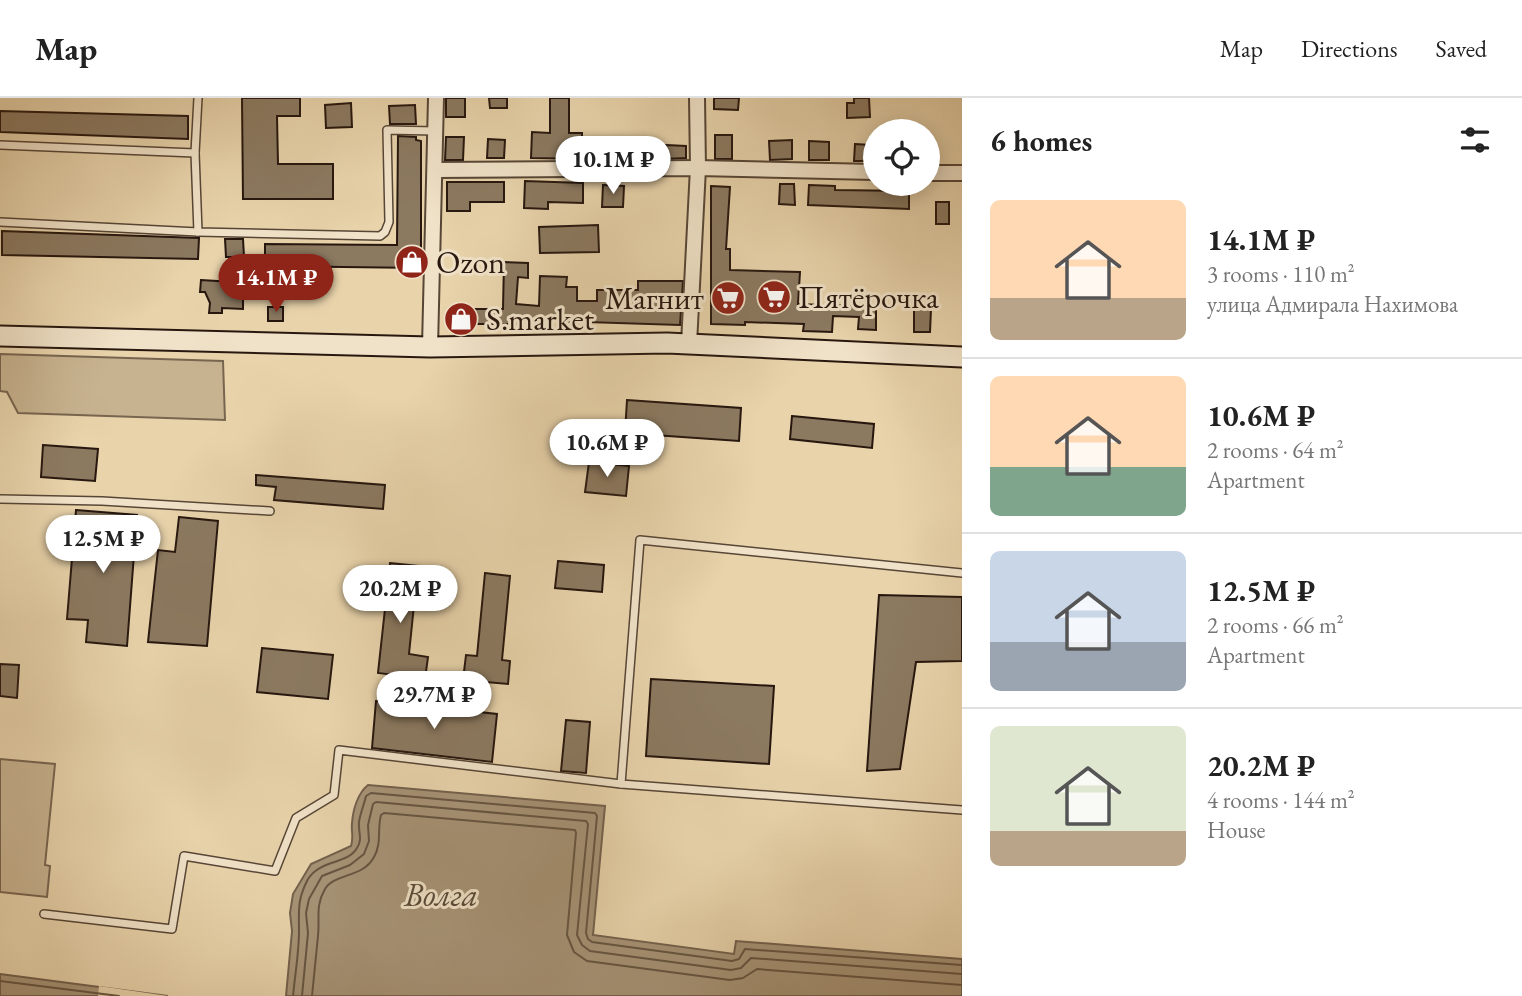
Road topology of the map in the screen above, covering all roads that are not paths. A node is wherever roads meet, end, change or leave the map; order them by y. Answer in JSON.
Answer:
{"nodes":[{"id":1,"x":198,"y":98,"type":"edge"},
{"id":2,"x":436,"y":98,"type":"edge"},
{"id":3,"x":697,"y":98,"type":"edge"},
{"id":4,"x":435,"y":131,"type":"junction"},
{"id":5,"x":0,"y":145,"type":"edge"},
{"id":6,"x":195,"y":153,"type":"junction"},
{"id":7,"x":698,"y":168,"type":"junction"},
{"id":8,"x":435,"y":170,"type":"junction"},
{"id":9,"x":863,"y":172,"type":"edge"},
{"id":10,"x":940,"y":173,"type":"edge"},
{"id":11,"x":962,"y":173,"type":"edge"},
{"id":12,"x":0,"y":222,"type":"edge"},
{"id":13,"x":198,"y":232,"type":"junction"},
{"id":14,"x":0,"y":336,"type":"edge"},
{"id":15,"x":689,"y":344,"type":"junction"},
{"id":16,"x":430,"y":347,"type":"junction"},
{"id":17,"x":962,"y":357,"type":"edge"},
{"id":18,"x":0,"y":499,"type":"edge"},
{"id":19,"x":270,"y":511,"type":"dead end"},
{"id":20,"x":962,"y":573,"type":"edge"},
{"id":21,"x":621,"y":784,"type":"junction"},
{"id":22,"x":962,"y":810,"type":"edge"},
{"id":23,"x":44,"y":914,"type":"dead end"}],
"edges":[{"from":1,"to":6,"type":"lane"},
{"from":2,"to":4,"type":"street"},
{"from":3,"to":7,"type":"street"},
{"from":4,"to":8,"type":"street"},
{"from":4,"to":13,"type":"lane"},
{"from":5,"to":6,"type":"lane"},
{"from":6,"to":13,"type":"lane"},
{"from":7,"to":8,"type":"street"},
{"from":7,"to":9,"type":"street"},
{"from":7,"to":15,"type":"street"},
{"from":8,"to":16,"type":"street"},
{"from":10,"to":11,"type":"street"},
{"from":12,"to":13,"type":"lane"},
{"from":14,"to":16,"type":"main road"},
{"from":15,"to":16,"type":"main road"},
{"from":15,"to":17,"type":"main road"},
{"from":18,"to":19,"type":"lane"},
{"from":20,"to":21,"type":"lane"},
{"from":21,"to":22,"type":"lane"},
{"from":21,"to":23,"type":"lane"}]}
